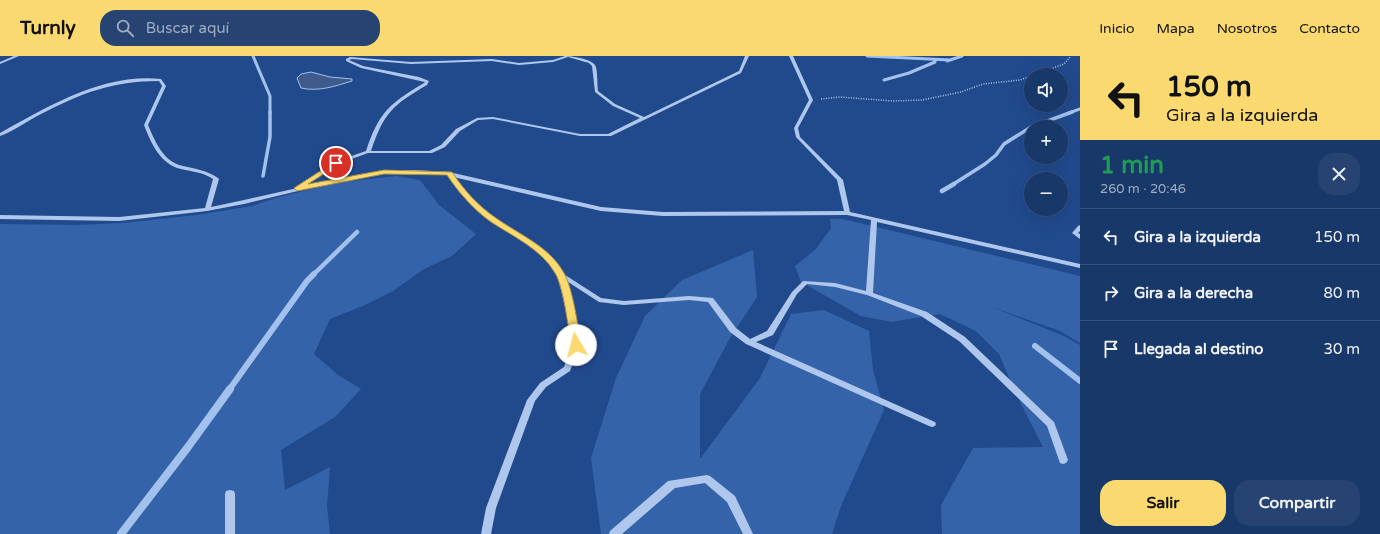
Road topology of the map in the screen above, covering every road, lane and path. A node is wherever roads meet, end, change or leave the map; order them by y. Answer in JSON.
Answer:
{"nodes":[{"id":1,"x":17,"y":56,"type":"edge"},
{"id":2,"x":747,"y":56,"type":"edge"},
{"id":3,"x":791,"y":56,"type":"edge"},
{"id":4,"x":1071,"y":56,"type":"edge"},
{"id":5,"x":0,"y":63,"type":"edge"},
{"id":6,"x":1053,"y":68,"type":"edge"},
{"id":7,"x":1024,"y":79,"type":"edge"},
{"id":8,"x":811,"y":100,"type":"junction"},
{"id":9,"x":642,"y":118,"type":"junction"},
{"id":10,"x":0,"y":135,"type":"edge"},
{"id":11,"x":368,"y":152,"type":"junction"},
{"id":12,"x":449,"y":174,"type":"junction"},
{"id":13,"x":297,"y":188,"type":"junction"},
{"id":14,"x":207,"y":210,"type":"junction"},
{"id":15,"x":847,"y":213,"type":"junction"},
{"id":16,"x":0,"y":217,"type":"edge"},
{"id":17,"x":874,"y":219,"type":"junction"},
{"id":18,"x":1080,"y":227,"type":"edge"},
{"id":19,"x":1080,"y":237,"type":"edge"},
{"id":20,"x":1080,"y":266,"type":"edge"},
{"id":21,"x":560,"y":274,"type":"junction"},
{"id":22,"x":869,"y":294,"type":"junction"},
{"id":23,"x":749,"y":342,"type":"junction"},
{"id":24,"x":932,"y":424,"type":"dead end"},
{"id":25,"x":1063,"y":460,"type":"dead end"},
{"id":26,"x":230,"y":494,"type":"dead end"},
{"id":27,"x":230,"y":534,"type":"edge"},
{"id":28,"x":486,"y":534,"type":"edge"},
{"id":29,"x":614,"y":534,"type":"edge"},
{"id":30,"x":748,"y":534,"type":"edge"}],
"edges":[{"from":1,"to":5,"type":"street"},
{"from":2,"to":9,"type":"street"},
{"from":3,"to":8,"type":"street"},
{"from":4,"to":6,"type":"path"},
{"from":7,"to":8,"type":"path"},
{"from":8,"to":15,"type":"street"},
{"from":9,"to":11,"type":"street"},
{"from":9,"to":11,"type":"street"},
{"from":10,"to":14,"type":"street"},
{"from":11,"to":13,"type":"street"},
{"from":12,"to":13,"type":"street"},
{"from":12,"to":15,"type":"street"},
{"from":12,"to":21,"type":"street"},
{"from":13,"to":14,"type":"street"},
{"from":14,"to":16,"type":"street"},
{"from":15,"to":17,"type":"street"},
{"from":17,"to":20,"type":"street"},
{"from":17,"to":22,"type":"street"},
{"from":18,"to":19,"type":"street"},
{"from":21,"to":23,"type":"street"},
{"from":21,"to":28,"type":"street"},
{"from":22,"to":23,"type":"street"},
{"from":22,"to":25,"type":"street"},
{"from":23,"to":24,"type":"street"},
{"from":26,"to":27,"type":"street"},
{"from":29,"to":30,"type":"street"}]}
